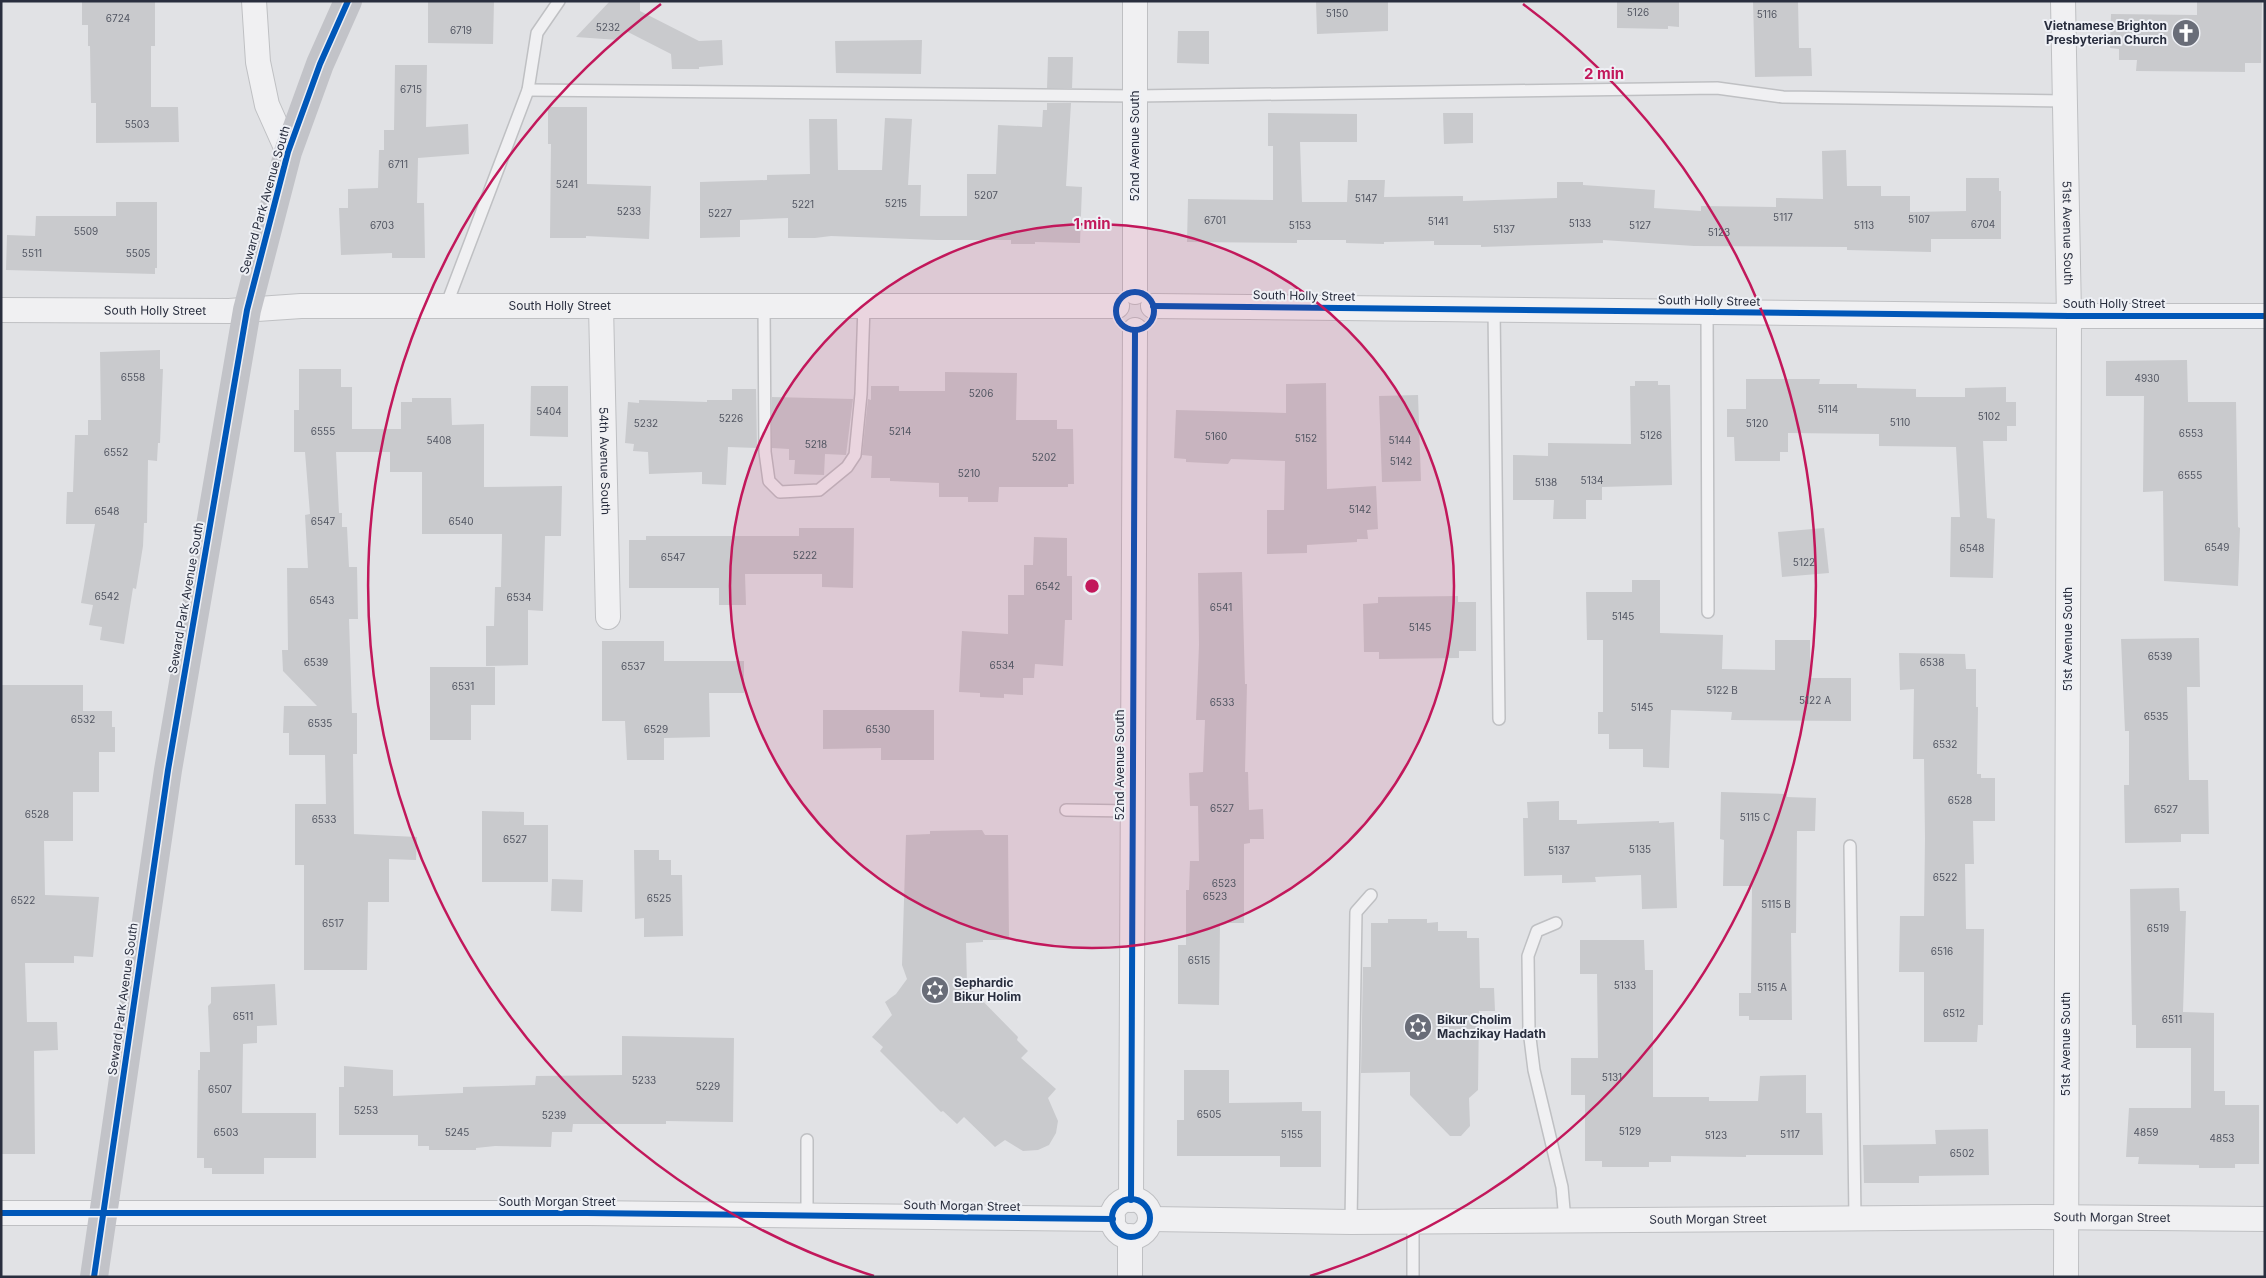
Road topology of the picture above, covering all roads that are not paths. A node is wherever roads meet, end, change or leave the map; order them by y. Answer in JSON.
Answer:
{"nodes":[{"id":1,"x":254,"y":1,"type":"edge"},
{"id":2,"x":348,"y":1,"type":"edge"},
{"id":3,"x":559,"y":1,"type":"edge"},
{"id":4,"x":1135,"y":1,"type":"edge"},
{"id":5,"x":2064,"y":1,"type":"edge"},
{"id":6,"x":528,"y":90,"type":"junction"},
{"id":7,"x":1135,"y":96,"type":"junction"},
{"id":8,"x":2064,"y":101,"type":"junction"},
{"id":9,"x":288,"y":152,"type":"junction"},
{"id":10,"x":1135,"y":301,"type":"junction"},
{"id":11,"x":446,"y":306,"type":"junction"},
{"id":12,"x":601,"y":306,"type":"junction"},
{"id":13,"x":764,"y":306,"type":"junction"},
{"id":14,"x":864,"y":306,"type":"junction"},
{"id":15,"x":1494,"y":309,"type":"junction"},
{"id":16,"x":1,"y":310,"type":"edge"},
{"id":17,"x":247,"y":310,"type":"junction"},
{"id":18,"x":1706,"y":312,"type":"junction"},
{"id":19,"x":2069,"y":316,"type":"junction"},
{"id":20,"x":2265,"y":316,"type":"edge"},
{"id":21,"x":1708,"y":612,"type":"dead end"},
{"id":22,"x":608,"y":617,"type":"dead end"},
{"id":23,"x":1500,"y":719,"type":"dead end"},
{"id":24,"x":1066,"y":810,"type":"dead end"},
{"id":25,"x":1131,"y":811,"type":"junction"},
{"id":26,"x":1850,"y":846,"type":"dead end"},
{"id":27,"x":1371,"y":895,"type":"dead end"},
{"id":28,"x":1556,"y":923,"type":"dead end"},
{"id":29,"x":807,"y":1140,"type":"dead end"},
{"id":30,"x":1131,"y":1200,"type":"junction"},
{"id":31,"x":1,"y":1213,"type":"edge"},
{"id":32,"x":104,"y":1213,"type":"junction"},
{"id":33,"x":807,"y":1215,"type":"junction"},
{"id":34,"x":2066,"y":1217,"type":"junction"},
{"id":35,"x":1855,"y":1218,"type":"junction"},
{"id":36,"x":1113,"y":1219,"type":"junction"},
{"id":37,"x":1150,"y":1219,"type":"junction"},
{"id":38,"x":2265,"y":1219,"type":"edge"},
{"id":39,"x":1565,"y":1221,"type":"junction"},
{"id":40,"x":1351,"y":1222,"type":"junction"},
{"id":41,"x":1413,"y":1222,"type":"junction"},
{"id":42,"x":1130,"y":1236,"type":"junction"},
{"id":43,"x":94,"y":1277,"type":"edge"},
{"id":44,"x":1130,"y":1277,"type":"edge"},
{"id":45,"x":1413,"y":1277,"type":"edge"},
{"id":46,"x":2066,"y":1277,"type":"edge"}],
"edges":[{"from":1,"to":9,"type":"street"},
{"from":2,"to":9,"type":"main road","name":"Seward Park Avenue South"},
{"from":3,"to":6,"type":"lane"},
{"from":4,"to":7,"type":"street","name":"52nd Avenue South"},
{"from":5,"to":8,"type":"street","name":"51st Avenue South"},
{"from":6,"to":7,"type":"lane"},
{"from":6,"to":11,"type":"lane"},
{"from":7,"to":8,"type":"lane"},
{"from":7,"to":10,"type":"street","name":"52nd Avenue South"},
{"from":8,"to":19,"type":"street","name":"51st Avenue South"},
{"from":9,"to":17,"type":"main road","name":"Seward Park Avenue South"},
{"from":10,"to":14,"type":"street","name":"South Holly Street"},
{"from":10,"to":15,"type":"street","name":"South Holly Street"},
{"from":10,"to":25,"type":"street","name":"52nd Avenue South"},
{"from":11,"to":12,"type":"street","name":"South Holly Street"},
{"from":11,"to":17,"type":"street","name":"South Holly Street"},
{"from":12,"to":13,"type":"street","name":"South Holly Street"},
{"from":12,"to":22,"type":"street","name":"54th Avenue South"},
{"from":13,"to":14,"type":"street","name":"South Holly Street"},
{"from":13,"to":14,"type":"lane"},
{"from":15,"to":18,"type":"street","name":"South Holly Street"},
{"from":15,"to":23,"type":"lane"},
{"from":16,"to":17,"type":"street","name":"South Holly Street"},
{"from":17,"to":32,"type":"main road","name":"Seward Park Avenue South"},
{"from":18,"to":19,"type":"street","name":"South Holly Street"},
{"from":18,"to":21,"type":"lane"},
{"from":19,"to":20,"type":"street","name":"South Holly Street"},
{"from":19,"to":34,"type":"street","name":"51st Avenue South"},
{"from":24,"to":25,"type":"lane"},
{"from":25,"to":30,"type":"street","name":"52nd Avenue South"},
{"from":26,"to":35,"type":"lane"},
{"from":27,"to":40,"type":"lane"},
{"from":28,"to":39,"type":"lane"},
{"from":29,"to":33,"type":"lane"},
{"from":30,"to":36,"type":"street"},
{"from":30,"to":37,"type":"street"},
{"from":31,"to":32,"type":"street","name":"South Morgan Street"},
{"from":32,"to":33,"type":"street","name":"South Morgan Street"},
{"from":32,"to":43,"type":"main road","name":"Seward Park Avenue South"},
{"from":33,"to":36,"type":"street","name":"South Morgan Street"},
{"from":34,"to":35,"type":"street","name":"South Morgan Street"},
{"from":34,"to":38,"type":"street","name":"South Morgan Street"},
{"from":34,"to":46,"type":"street","name":"51st Avenue South"},
{"from":35,"to":39,"type":"street","name":"South Morgan Street"},
{"from":36,"to":42,"type":"street"},
{"from":37,"to":40,"type":"street","name":"South Morgan Street"},
{"from":37,"to":42,"type":"street"},
{"from":39,"to":41,"type":"street","name":"South Morgan Street"},
{"from":40,"to":41,"type":"street","name":"South Morgan Street"},
{"from":41,"to":45,"type":"lane"},
{"from":42,"to":44,"type":"street"}]}
